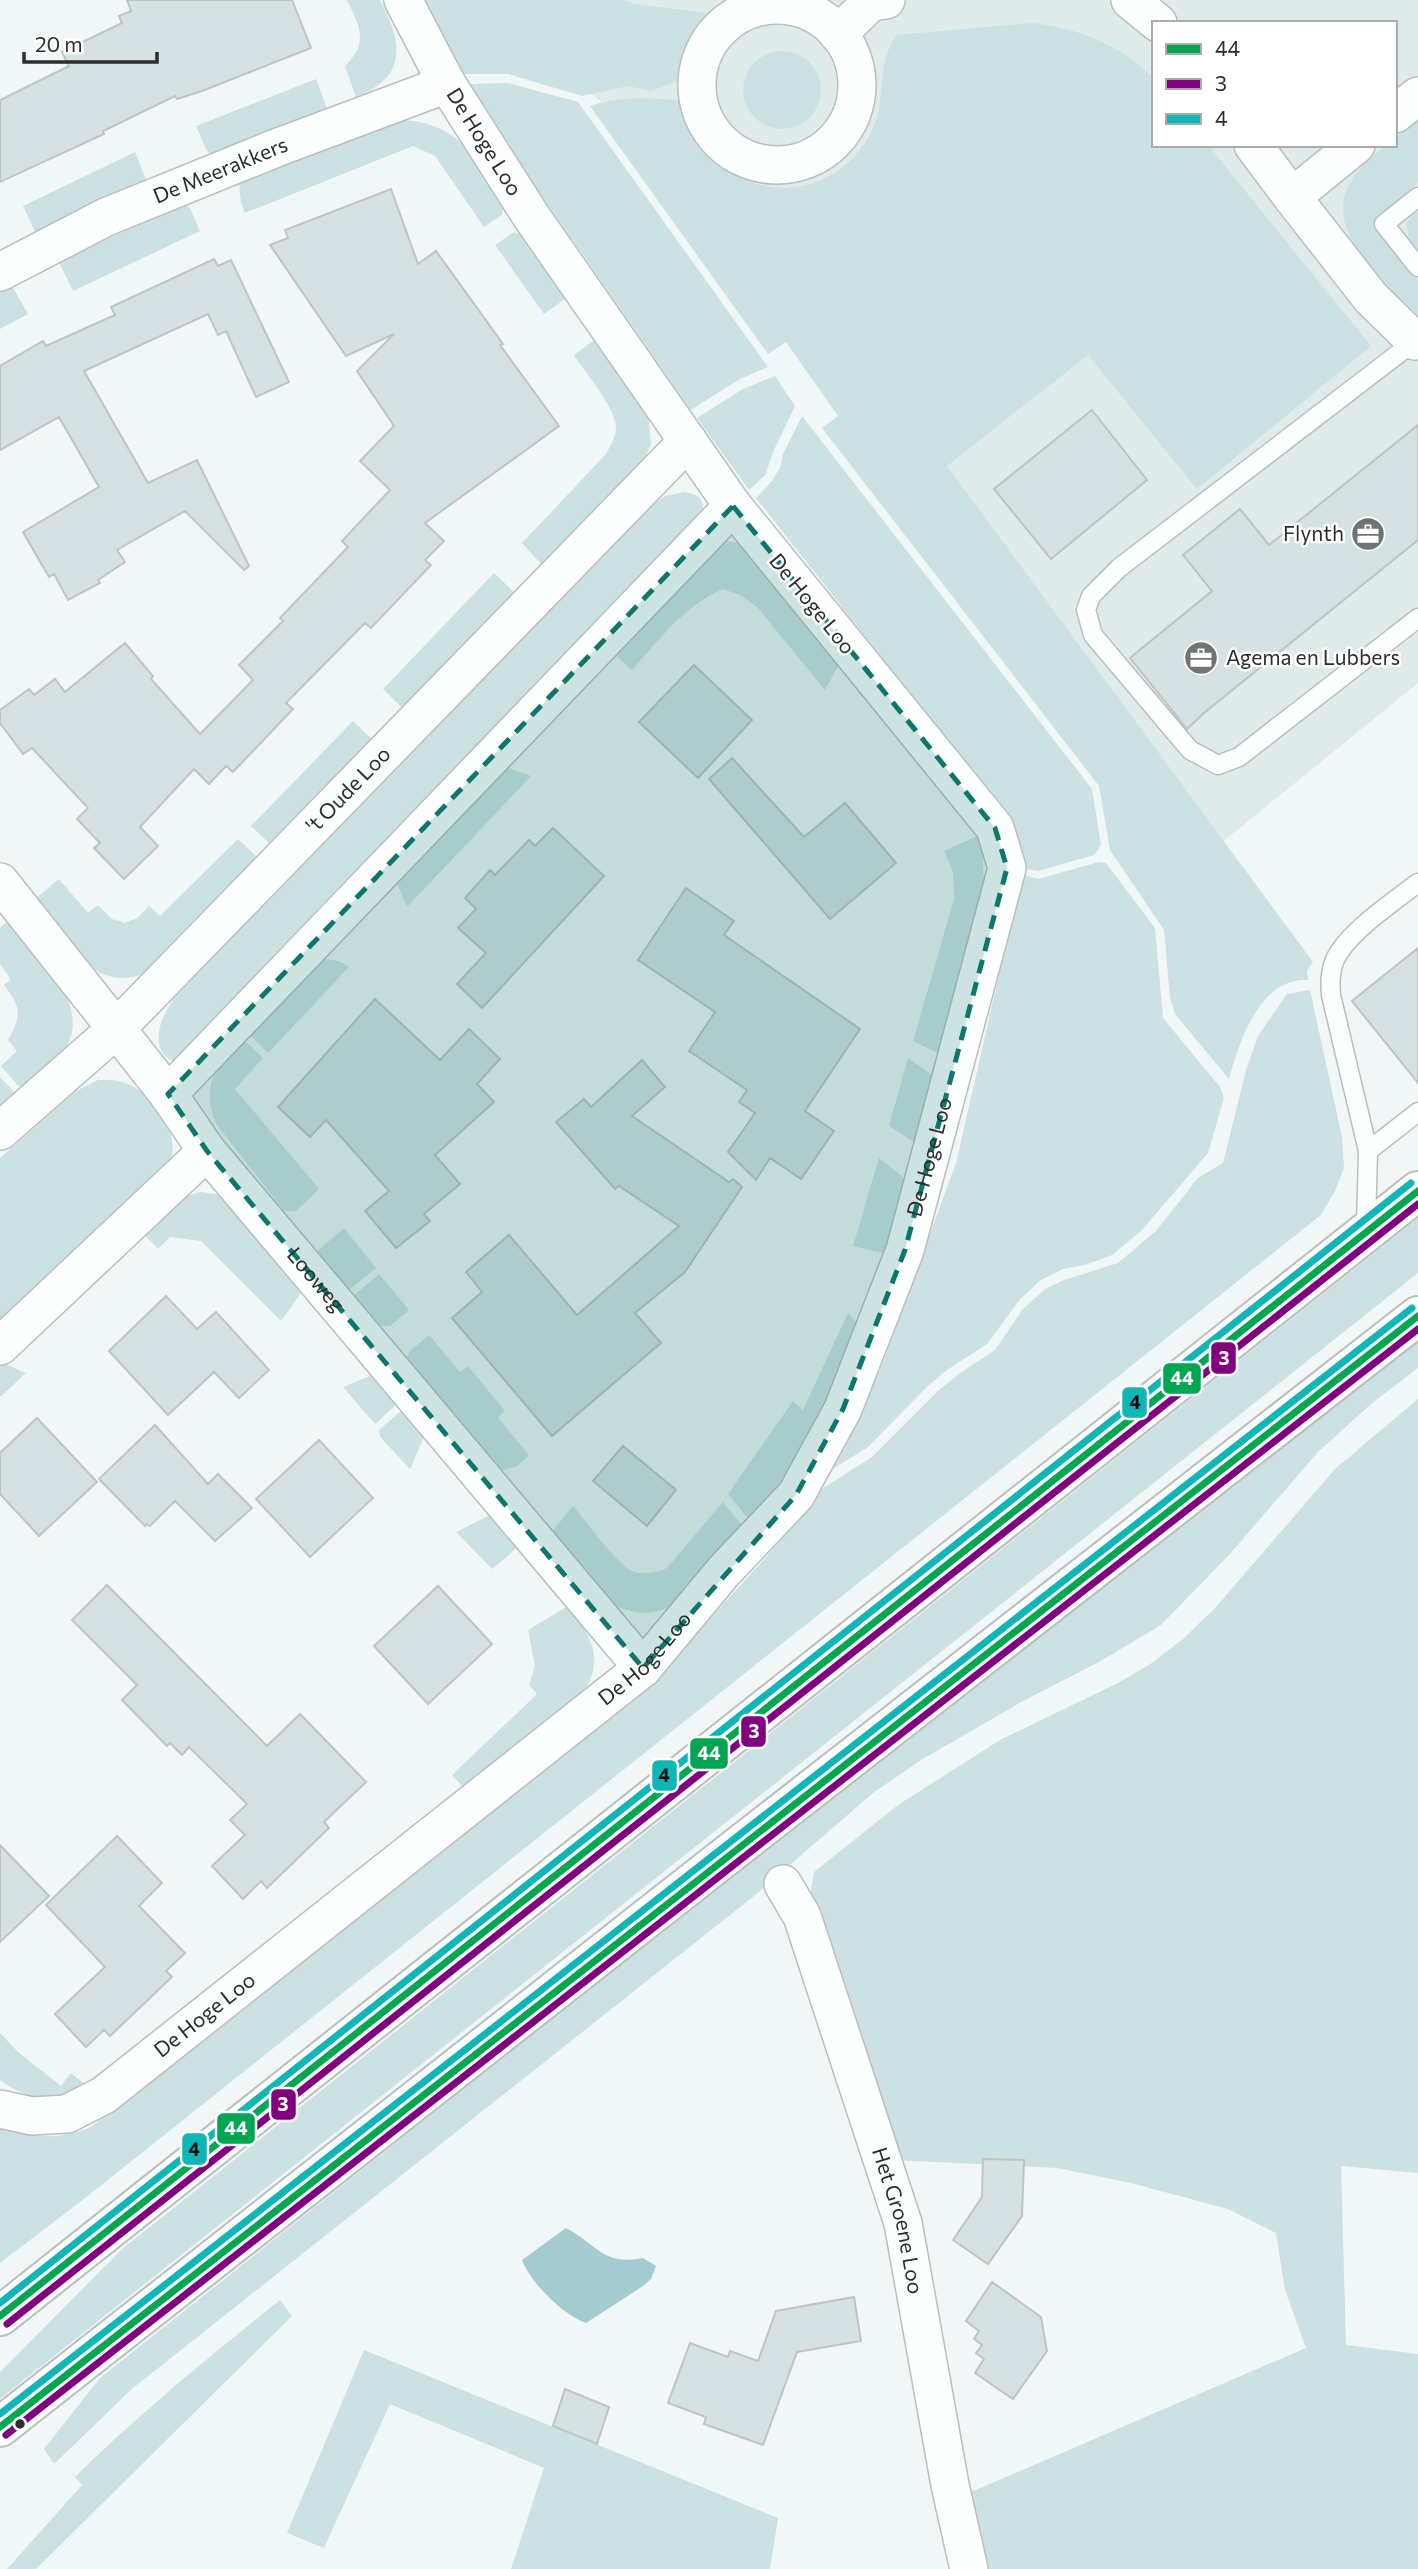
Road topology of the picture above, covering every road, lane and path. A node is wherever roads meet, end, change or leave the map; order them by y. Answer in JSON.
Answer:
{"nodes":[{"id":1,"x":403,"y":0,"type":"edge"},
{"id":2,"x":886,"y":0,"type":"edge"},
{"id":3,"x":1130,"y":0,"type":"edge"},
{"id":4,"x":1156,"y":21,"type":"edge"},
{"id":5,"x":838,"y":34,"type":"junction"},
{"id":6,"x":447,"y":84,"type":"junction"},
{"id":7,"x":1418,"y":96,"type":"edge"},
{"id":8,"x":1397,"y":112,"type":"edge"},
{"id":9,"x":1254,"y":147,"type":"edge"},
{"id":10,"x":1354,"y":147,"type":"edge"},
{"id":11,"x":1292,"y":197,"type":"junction"},
{"id":12,"x":1418,"y":197,"type":"edge"},
{"id":13,"x":1418,"y":267,"type":"edge"},
{"id":14,"x":0,"y":272,"type":"edge"},
{"id":15,"x":1416,"y":343,"type":"edge"},
{"id":16,"x":688,"y":441,"type":"junction"},
{"id":17,"x":733,"y":506,"type":"junction"},
{"id":18,"x":1418,"y":618,"type":"edge"},
{"id":19,"x":0,"y":882,"type":"edge"},
{"id":20,"x":1418,"y":883,"type":"edge"},
{"id":21,"x":116,"y":1030,"type":"junction"},
{"id":22,"x":168,"y":1094,"type":"junction"},
{"id":23,"x":1418,"y":1112,"type":"edge"},
{"id":24,"x":0,"y":1131,"type":"edge"},
{"id":25,"x":207,"y":1151,"type":"junction"},
{"id":26,"x":1368,"y":1151,"type":"junction"},
{"id":27,"x":1418,"y":1191,"type":"edge"},
{"id":28,"x":1366,"y":1233,"type":"junction"},
{"id":29,"x":1418,"y":1316,"type":"edge"},
{"id":30,"x":0,"y":1346,"type":"edge"},
{"id":31,"x":643,"y":1668,"type":"junction"},
{"id":32,"x":783,"y":1884,"type":"dead end"},
{"id":33,"x":16,"y":2112,"type":"edge"},
{"id":34,"x":0,"y":2316,"type":"edge"},
{"id":35,"x":0,"y":2427,"type":"edge"},
{"id":36,"x":969,"y":2569,"type":"edge"}],
"edges":[{"from":1,"to":6,"type":"street","name":"De Hoge Loo"},
{"from":2,"to":5,"type":"street"},
{"from":3,"to":4,"type":"street"},
{"from":5,"to":5,"type":"street"},
{"from":6,"to":14,"type":"street","name":"De Meerakkers"},
{"from":6,"to":16,"type":"street","name":"De Hoge Loo"},
{"from":7,"to":8,"type":"street"},
{"from":9,"to":11,"type":"street"},
{"from":10,"to":11,"type":"street"},
{"from":11,"to":15,"type":"street"},
{"from":12,"to":13,"type":"lane"},
{"from":15,"to":18,"type":"lane"},
{"from":16,"to":17,"type":"street","name":"De Hoge Loo"},
{"from":16,"to":21,"type":"street","name":"'t Oude Loo"},
{"from":17,"to":22,"type":"street"},
{"from":17,"to":31,"type":"street","name":"De Hoge Loo"},
{"from":19,"to":21,"type":"street","name":"Looweg"},
{"from":20,"to":26,"type":"lane"},
{"from":21,"to":22,"type":"street","name":"Looweg"},
{"from":21,"to":24,"type":"street","name":"'t Oude Loo"},
{"from":22,"to":25,"type":"street","name":"Looweg"},
{"from":23,"to":26,"type":"lane"},
{"from":25,"to":30,"type":"street"},
{"from":25,"to":31,"type":"street","name":"Looweg"},
{"from":26,"to":28,"type":"lane"},
{"from":27,"to":28,"type":"main road"},
{"from":28,"to":34,"type":"main road"},
{"from":29,"to":35,"type":"main road"},
{"from":31,"to":33,"type":"street","name":"De Hoge Loo"},
{"from":32,"to":36,"type":"street","name":"Het Groene Loo"}]}
